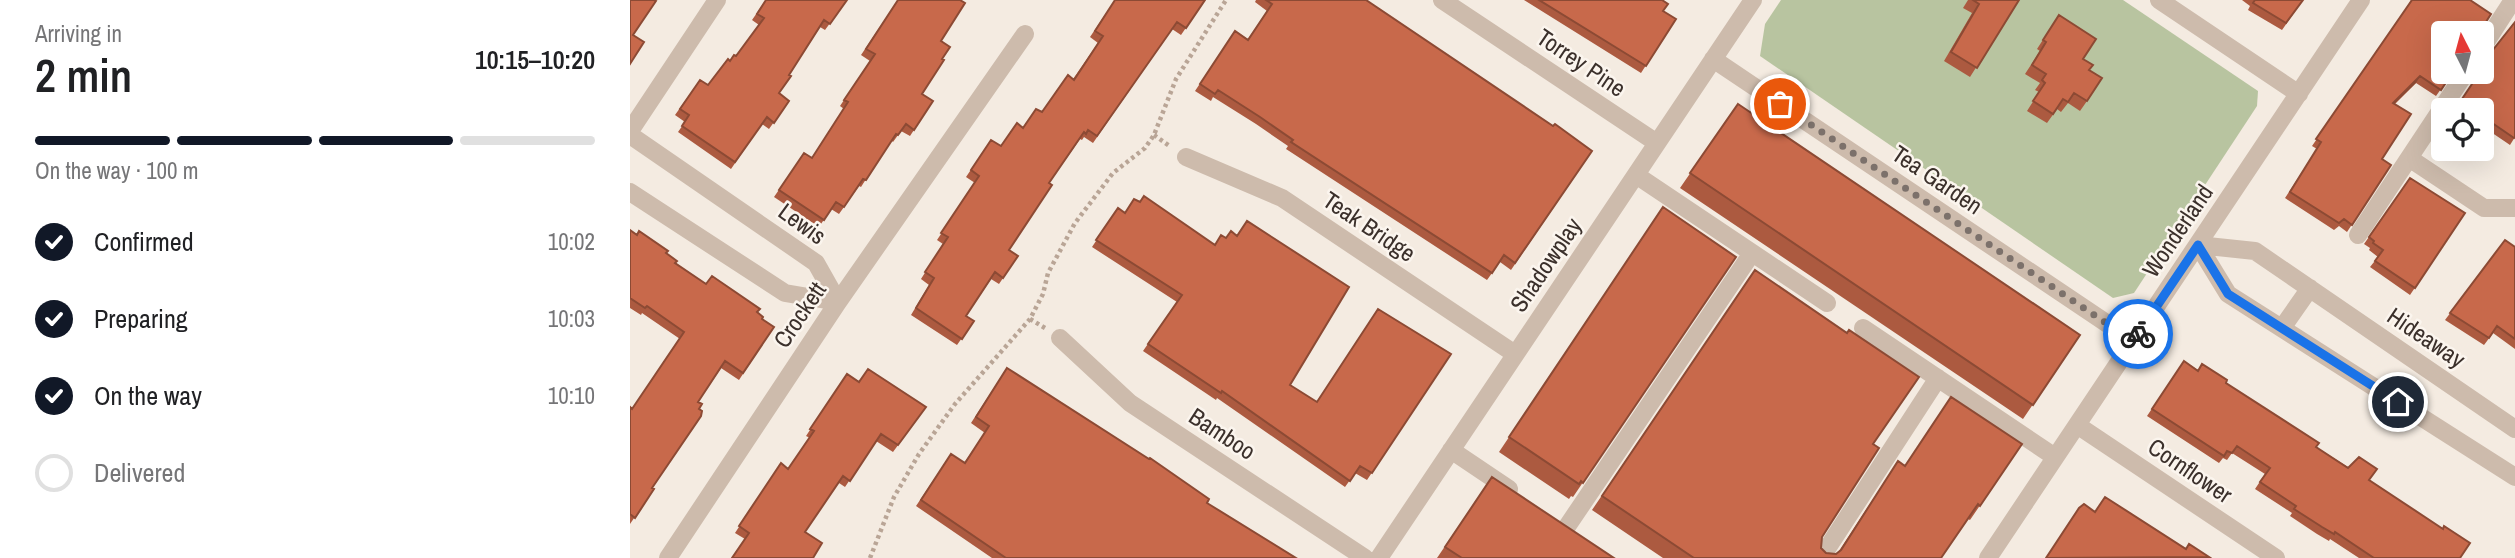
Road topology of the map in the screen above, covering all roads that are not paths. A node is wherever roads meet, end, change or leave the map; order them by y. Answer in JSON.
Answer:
{"nodes":[{"id":1,"x":717,"y":0,"type":"edge"},
{"id":2,"x":1442,"y":0,"type":"edge"},
{"id":3,"x":1753,"y":0,"type":"edge"},
{"id":4,"x":2159,"y":0,"type":"edge"},
{"id":5,"x":2361,"y":0,"type":"edge"},
{"id":6,"x":2513,"y":0,"type":"edge"},
{"id":7,"x":2494,"y":29,"type":"edge"},
{"id":8,"x":1025,"y":34,"type":"dead end"},
{"id":9,"x":1713,"y":59,"type":"junction"},
{"id":10,"x":2458,"y":84,"type":"edge"},
{"id":11,"x":2299,"y":94,"type":"junction"},
{"id":12,"x":630,"y":133,"type":"edge"},
{"id":13,"x":1657,"y":144,"type":"junction"},
{"id":14,"x":1186,"y":157,"type":"dead end"},
{"id":15,"x":2409,"y":158,"type":"junction"},
{"id":16,"x":1636,"y":175,"type":"junction"},
{"id":17,"x":630,"y":191,"type":"edge"},
{"id":18,"x":2515,"y":208,"type":"edge"},
{"id":19,"x":2358,"y":235,"type":"dead end"},
{"id":20,"x":2198,"y":245,"type":"junction"},
{"id":21,"x":1752,"y":253,"type":"junction"},
{"id":22,"x":2310,"y":288,"type":"junction"},
{"id":23,"x":838,"y":302,"type":"junction"},
{"id":24,"x":1827,"y":303,"type":"dead end"},
{"id":25,"x":1863,"y":328,"type":"dead end"},
{"id":26,"x":2282,"y":328,"type":"junction"},
{"id":27,"x":1060,"y":338,"type":"dead end"},
{"id":28,"x":2133,"y":341,"type":"junction"},
{"id":29,"x":1515,"y":354,"type":"junction"},
{"id":30,"x":1938,"y":378,"type":"junction"},
{"id":31,"x":2077,"y":425,"type":"junction"},
{"id":32,"x":2515,"y":429,"type":"edge"},
{"id":33,"x":1451,"y":450,"type":"junction"},
{"id":34,"x":2055,"y":457,"type":"junction"},
{"id":35,"x":2515,"y":477,"type":"edge"},
{"id":36,"x":1520,"y":497,"type":"edge"},
{"id":37,"x":1566,"y":528,"type":"edge"},
{"id":38,"x":668,"y":558,"type":"edge"},
{"id":39,"x":1365,"y":558,"type":"edge"},
{"id":40,"x":1379,"y":558,"type":"edge"},
{"id":41,"x":1821,"y":558,"type":"edge"},
{"id":42,"x":1988,"y":558,"type":"edge"},
{"id":43,"x":2276,"y":558,"type":"edge"}],
"edges":[{"from":1,"to":12,"type":"street"},
{"from":2,"to":13,"type":"street","name":"Torrey Pine"},
{"from":3,"to":9,"type":"street","name":"Shadowplay"},
{"from":4,"to":11,"type":"street"},
{"from":5,"to":11,"type":"street","name":"Wonderland"},
{"from":6,"to":7,"type":"street"},
{"from":8,"to":23,"type":"street","name":"Crockett"},
{"from":9,"to":13,"type":"street","name":"Shadowplay"},
{"from":9,"to":28,"type":"street","name":"Tea Garden"},
{"from":10,"to":15,"type":"street"},
{"from":11,"to":20,"type":"street","name":"Wonderland"},
{"from":12,"to":23,"type":"street","name":"Lewis"},
{"from":13,"to":16,"type":"street","name":"Shadowplay"},
{"from":14,"to":29,"type":"street","name":"Teak Bridge"},
{"from":15,"to":18,"type":"street"},
{"from":15,"to":19,"type":"street"},
{"from":16,"to":21,"type":"street"},
{"from":16,"to":29,"type":"street","name":"Shadowplay"},
{"from":17,"to":23,"type":"street"},
{"from":20,"to":22,"type":"street","name":"Hideaway"},
{"from":20,"to":26,"type":"street"},
{"from":20,"to":28,"type":"street","name":"Wonderland"},
{"from":21,"to":24,"type":"street"},
{"from":21,"to":37,"type":"street"},
{"from":22,"to":26,"type":"street"},
{"from":22,"to":32,"type":"street","name":"Hideaway"},
{"from":23,"to":38,"type":"street","name":"Crockett"},
{"from":25,"to":30,"type":"street"},
{"from":26,"to":35,"type":"street"},
{"from":27,"to":39,"type":"street","name":"Bamboo"},
{"from":28,"to":31,"type":"street","name":"Wonderland"},
{"from":29,"to":33,"type":"street","name":"Shadowplay"},
{"from":30,"to":34,"type":"street"},
{"from":30,"to":41,"type":"street"},
{"from":31,"to":34,"type":"street","name":"Wonderland"},
{"from":31,"to":43,"type":"street","name":"Cornflower"},
{"from":33,"to":36,"type":"street"},
{"from":33,"to":40,"type":"street","name":"Shadowplay"},
{"from":34,"to":42,"type":"street","name":"Wonderland"}]}
